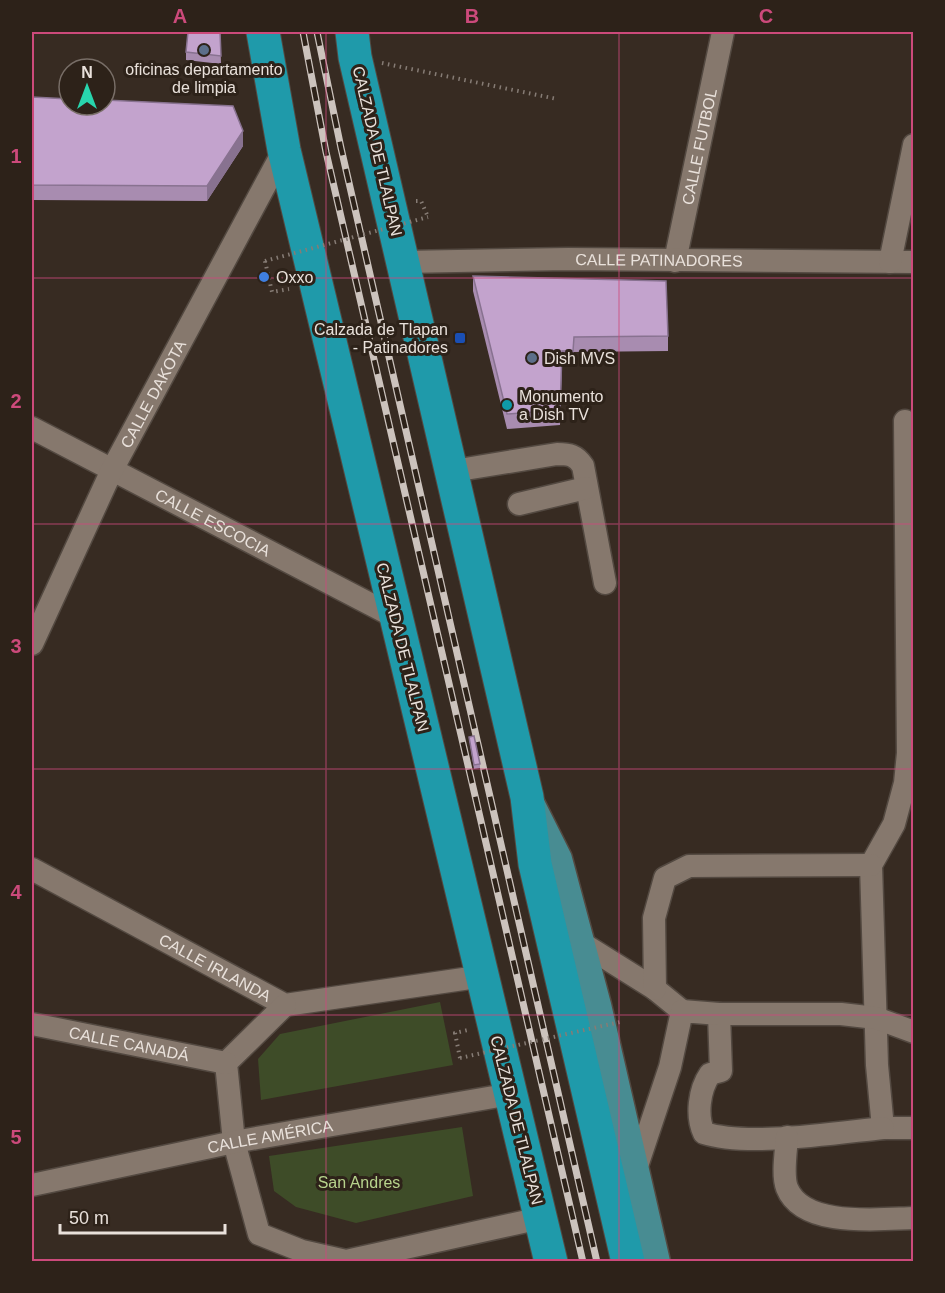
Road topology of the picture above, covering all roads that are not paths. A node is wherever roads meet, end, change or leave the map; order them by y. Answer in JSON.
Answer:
{"nodes":[{"id":1,"x":263,"y":32,"type":"edge"},
{"id":2,"x":723,"y":32,"type":"edge"},
{"id":3,"x":353,"y":44,"type":"edge"},
{"id":4,"x":914,"y":145,"type":"edge"},
{"id":5,"x":284,"y":150,"type":"junction"},
{"id":6,"x":675,"y":261,"type":"junction"},
{"id":7,"x":404,"y":262,"type":"junction"},
{"id":8,"x":890,"y":262,"type":"junction"},
{"id":9,"x":914,"y":262,"type":"edge"},
{"id":10,"x":905,"y":421,"type":"dead end"},
{"id":11,"x":32,"y":428,"type":"edge"},
{"id":12,"x":112,"y":470,"type":"junction"},
{"id":13,"x":453,"y":471,"type":"junction"},
{"id":14,"x":586,"y":488,"type":"junction"},
{"id":15,"x":519,"y":504,"type":"dead end"},
{"id":16,"x":605,"y":583,"type":"dead end"},
{"id":17,"x":395,"y":617,"type":"junction"},
{"id":18,"x":32,"y":644,"type":"edge"},
{"id":19,"x":526,"y":797,"type":"junction"},
{"id":20,"x":871,"y":865,"type":"junction"},
{"id":21,"x":32,"y":869,"type":"edge"},
{"id":22,"x":580,"y":942,"type":"junction"},
{"id":23,"x":484,"y":976,"type":"junction"},
{"id":24,"x":655,"y":989,"type":"junction"},
{"id":25,"x":285,"y":1005,"type":"junction"},
{"id":26,"x":682,"y":1011,"type":"junction"},
{"id":27,"x":719,"y":1014,"type":"junction"},
{"id":28,"x":876,"y":1018,"type":"junction"},
{"id":29,"x":32,"y":1024,"type":"edge"},
{"id":30,"x":914,"y":1032,"type":"edge"},
{"id":31,"x":226,"y":1064,"type":"junction"},
{"id":32,"x":511,"y":1094,"type":"junction"},
{"id":33,"x":883,"y":1128,"type":"junction"},
{"id":34,"x":914,"y":1128,"type":"edge"},
{"id":35,"x":787,"y":1137,"type":"junction"},
{"id":36,"x":234,"y":1142,"type":"junction"},
{"id":37,"x":635,"y":1172,"type":"junction"},
{"id":38,"x":32,"y":1185,"type":"edge"},
{"id":39,"x":542,"y":1218,"type":"junction"},
{"id":40,"x":914,"y":1218,"type":"edge"},
{"id":41,"x":551,"y":1262,"type":"edge"},
{"id":42,"x":628,"y":1262,"type":"edge"},
{"id":43,"x":656,"y":1262,"type":"edge"}],
"edges":[{"from":1,"to":5,"type":"highway","name":"CALZADA DE TLALPAN"},
{"from":2,"to":6,"type":"street","name":"CALLE FUTBOL"},
{"from":3,"to":7,"type":"highway","name":"CALZADA DE TLALPAN"},
{"from":4,"to":8,"type":"street"},
{"from":5,"to":12,"type":"street","name":"CALLE DAKOTA"},
{"from":5,"to":17,"type":"highway","name":"CALZADA DE TLALPAN"},
{"from":6,"to":7,"type":"street","name":"CALLE PATINADORES"},
{"from":6,"to":8,"type":"street","name":"CALLE PATINADORES"},
{"from":7,"to":13,"type":"highway","name":"CALZADA DE TLALPAN"},
{"from":8,"to":9,"type":"street","name":"CALLE PATINADORES"},
{"from":10,"to":20,"type":"street"},
{"from":11,"to":12,"type":"street","name":"CALLE ESCOCIA"},
{"from":12,"to":17,"type":"street","name":"CALLE ESCOCIA"},
{"from":12,"to":18,"type":"street","name":"CALLE DAKOTA"},
{"from":13,"to":14,"type":"street"},
{"from":13,"to":19,"type":"highway","name":"CALZADA DE TLALPAN"},
{"from":14,"to":15,"type":"street"},
{"from":14,"to":16,"type":"street"},
{"from":17,"to":23,"type":"highway","name":"CALZADA DE TLALPAN"},
{"from":19,"to":22,"type":"main road","name":"CALZADA DE TLALPAN"},
{"from":19,"to":42,"type":"highway","name":"CALZADA DE TLALPAN"},
{"from":20,"to":24,"type":"street"},
{"from":20,"to":28,"type":"street"},
{"from":21,"to":25,"type":"street","name":"CALLE IRLANDA"},
{"from":22,"to":24,"type":"street"},
{"from":22,"to":37,"type":"main road","name":"CALZADA DE TLALPAN"},
{"from":23,"to":25,"type":"street","name":"CALLE IRLANDA"},
{"from":23,"to":32,"type":"highway","name":"CALZADA DE TLALPAN"},
{"from":24,"to":26,"type":"street"},
{"from":25,"to":31,"type":"street"},
{"from":26,"to":27,"type":"street"},
{"from":26,"to":37,"type":"street"},
{"from":27,"to":28,"type":"street"},
{"from":27,"to":35,"type":"street"},
{"from":28,"to":30,"type":"street"},
{"from":28,"to":33,"type":"street"},
{"from":29,"to":31,"type":"street","name":"CALLE CANADÁ"},
{"from":31,"to":36,"type":"street"},
{"from":32,"to":36,"type":"street","name":"CALLE AMÉRICA"},
{"from":32,"to":39,"type":"highway","name":"CALZADA DE TLALPAN"},
{"from":33,"to":34,"type":"street"},
{"from":33,"to":35,"type":"street"},
{"from":35,"to":40,"type":"street"},
{"from":36,"to":38,"type":"street","name":"CALLE AMÉRICA"},
{"from":36,"to":39,"type":"street"},
{"from":37,"to":43,"type":"main road","name":"CALZADA DE TLALPAN"},
{"from":39,"to":41,"type":"highway","name":"CALZADA DE TLALPAN"}]}
